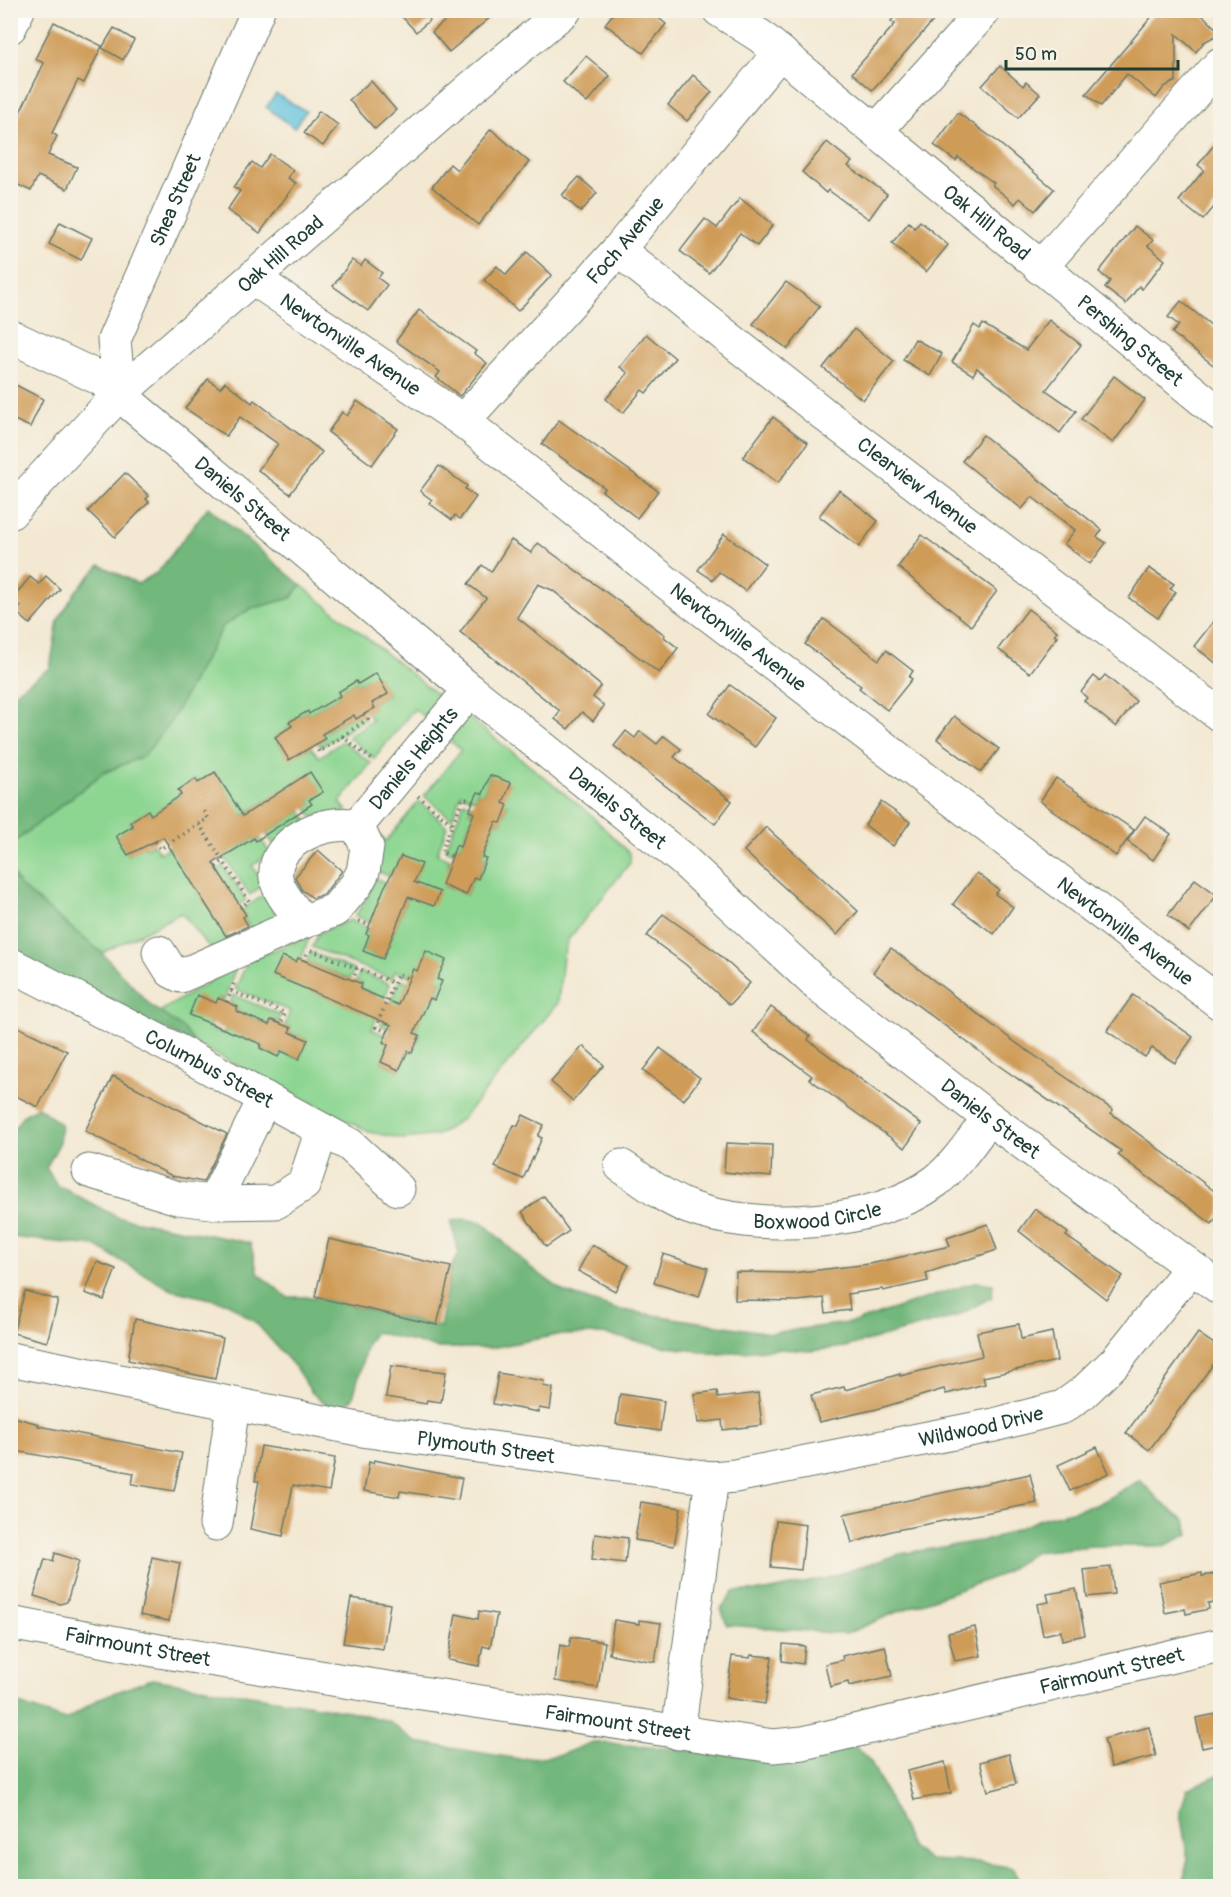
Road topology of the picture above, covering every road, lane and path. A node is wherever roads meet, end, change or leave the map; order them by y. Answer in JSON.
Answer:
{"nodes":[{"id":1,"x":18,"y":10,"type":"edge"},
{"id":2,"x":258,"y":10,"type":"edge"},
{"id":3,"x":565,"y":10,"type":"edge"},
{"id":4,"x":719,"y":10,"type":"edge"},
{"id":5,"x":985,"y":10,"type":"edge"},
{"id":6,"x":10,"y":27,"type":"edge"},
{"id":7,"x":780,"y":52,"type":"junction"},
{"id":8,"x":1218,"y":71,"type":"edge"},
{"id":9,"x":877,"y":130,"type":"junction"},
{"id":10,"x":618,"y":250,"type":"junction"},
{"id":11,"x":1040,"y":268,"type":"junction"},
{"id":12,"x":253,"y":278,"type":"junction"},
{"id":13,"x":10,"y":336,"type":"edge"},
{"id":14,"x":119,"y":394,"type":"junction"},
{"id":15,"x":1221,"y":414,"type":"edge"},
{"id":16,"x":463,"y":421,"type":"junction"},
{"id":17,"x":10,"y":513,"type":"edge"},
{"id":18,"x":470,"y":690,"type":"junction"},
{"id":19,"x":364,"y":714,"type":"dead end"},
{"id":20,"x":1221,"y":715,"type":"edge"},
{"id":21,"x":342,"y":736,"type":"junction"},
{"id":22,"x":315,"y":745,"type":"dead end"},
{"id":23,"x":373,"y":760,"type":"dead end"},
{"id":24,"x":421,"y":799,"type":"dead end"},
{"id":25,"x":473,"y":802,"type":"dead end"},
{"id":26,"x":204,"y":812,"type":"dead end"},
{"id":27,"x":199,"y":824,"type":"junction"},
{"id":28,"x":452,"y":824,"type":"junction"},
{"id":29,"x":357,"y":826,"type":"junction"},
{"id":30,"x":155,"y":842,"type":"dead end"},
{"id":31,"x":451,"y":856,"type":"dead end"},
{"id":32,"x":223,"y":861,"type":"junction"},
{"id":33,"x":216,"y":867,"type":"dead end"},
{"id":34,"x":249,"y":901,"type":"dead end"},
{"id":35,"x":306,"y":935,"type":"junction"},
{"id":36,"x":159,"y":952,"type":"dead end"},
{"id":37,"x":10,"y":964,"type":"edge"},
{"id":38,"x":357,"y":968,"type":"junction"},
{"id":39,"x":409,"y":979,"type":"dead end"},
{"id":40,"x":353,"y":981,"type":"dead end"},
{"id":41,"x":394,"y":982,"type":"junction"},
{"id":42,"x":231,"y":991,"type":"dead end"},
{"id":43,"x":1221,"y":1003,"type":"edge"},
{"id":44,"x":281,"y":1023,"type":"dead end"},
{"id":45,"x":388,"y":1032,"type":"dead end"},
{"id":46,"x":265,"y":1098,"type":"junction"},
{"id":47,"x":990,"y":1118,"type":"junction"},
{"id":48,"x":322,"y":1130,"type":"junction"},
{"id":49,"x":621,"y":1167,"type":"dead end"},
{"id":50,"x":89,"y":1171,"type":"dead end"},
{"id":51,"x":398,"y":1189,"type":"dead end"},
{"id":52,"x":214,"y":1202,"type":"junction"},
{"id":53,"x":1190,"y":1269,"type":"junction"},
{"id":54,"x":1221,"y":1288,"type":"edge"},
{"id":55,"x":10,"y":1359,"type":"edge"},
{"id":56,"x":233,"y":1405,"type":"junction"},
{"id":57,"x":712,"y":1478,"type":"junction"},
{"id":58,"x":216,"y":1524,"type":"dead end"},
{"id":59,"x":10,"y":1623,"type":"edge"},
{"id":60,"x":1221,"y":1645,"type":"edge"},
{"id":61,"x":678,"y":1733,"type":"junction"}],
"edges":[{"from":1,"to":6,"type":"street"},
{"from":2,"to":14,"type":"street","name":"Shea Street"},
{"from":3,"to":12,"type":"street","name":"Oak Hill Road"},
{"from":4,"to":7,"type":"street","name":"Oak Hill Road"},
{"from":5,"to":9,"type":"street"},
{"from":7,"to":9,"type":"street","name":"Oak Hill Road"},
{"from":7,"to":10,"type":"street","name":"Foch Avenue"},
{"from":8,"to":11,"type":"street","name":"Oak Hill Road"},
{"from":9,"to":11,"type":"street","name":"Oak Hill Road"},
{"from":10,"to":16,"type":"street","name":"Foch Avenue"},
{"from":10,"to":20,"type":"street","name":"Clearview Avenue"},
{"from":11,"to":15,"type":"street","name":"Pershing Street"},
{"from":12,"to":14,"type":"street","name":"Oak Hill Road"},
{"from":12,"to":16,"type":"street","name":"Newtonville Avenue"},
{"from":13,"to":14,"type":"street","name":"Daniels Street"},
{"from":14,"to":17,"type":"street","name":"Oak Hill Road"},
{"from":14,"to":18,"type":"street","name":"Daniels Street"},
{"from":16,"to":43,"type":"street","name":"Newtonville Avenue"},
{"from":18,"to":29,"type":"street","name":"Daniels Heights"},
{"from":18,"to":47,"type":"street","name":"Daniels Street"},
{"from":19,"to":21,"type":"path"},
{"from":21,"to":22,"type":"path"},
{"from":21,"to":23,"type":"path"},
{"from":24,"to":28,"type":"path"},
{"from":25,"to":28,"type":"path"},
{"from":26,"to":27,"type":"path"},
{"from":27,"to":30,"type":"path"},
{"from":27,"to":32,"type":"path"},
{"from":28,"to":31,"type":"path"},
{"from":29,"to":35,"type":"street","name":"Daniels Heights"},
{"from":29,"to":35,"type":"street","name":"Daniels Heights"},
{"from":32,"to":33,"type":"path"},
{"from":32,"to":34,"type":"path"},
{"from":35,"to":36,"type":"street"},
{"from":35,"to":38,"type":"path"},
{"from":37,"to":46,"type":"street","name":"Columbus Street"},
{"from":38,"to":40,"type":"path"},
{"from":38,"to":41,"type":"path"},
{"from":39,"to":41,"type":"path"},
{"from":41,"to":45,"type":"path"},
{"from":42,"to":44,"type":"path"},
{"from":46,"to":48,"type":"street","name":"Columbus Street"},
{"from":46,"to":52,"type":"street"},
{"from":47,"to":49,"type":"street","name":"Boxwood Circle"},
{"from":47,"to":53,"type":"street","name":"Daniels Street"},
{"from":48,"to":51,"type":"street","name":"Columbus Street"},
{"from":48,"to":52,"type":"street"},
{"from":50,"to":52,"type":"street"},
{"from":53,"to":54,"type":"street","name":"Daniels Street"},
{"from":53,"to":57,"type":"street","name":"Wildwood Drive"},
{"from":55,"to":56,"type":"street","name":"Plymouth Street"},
{"from":56,"to":57,"type":"street","name":"Plymouth Street"},
{"from":56,"to":58,"type":"street"},
{"from":57,"to":61,"type":"street"},
{"from":59,"to":61,"type":"street","name":"Fairmount Street"},
{"from":60,"to":61,"type":"street","name":"Fairmount Street"}]}
